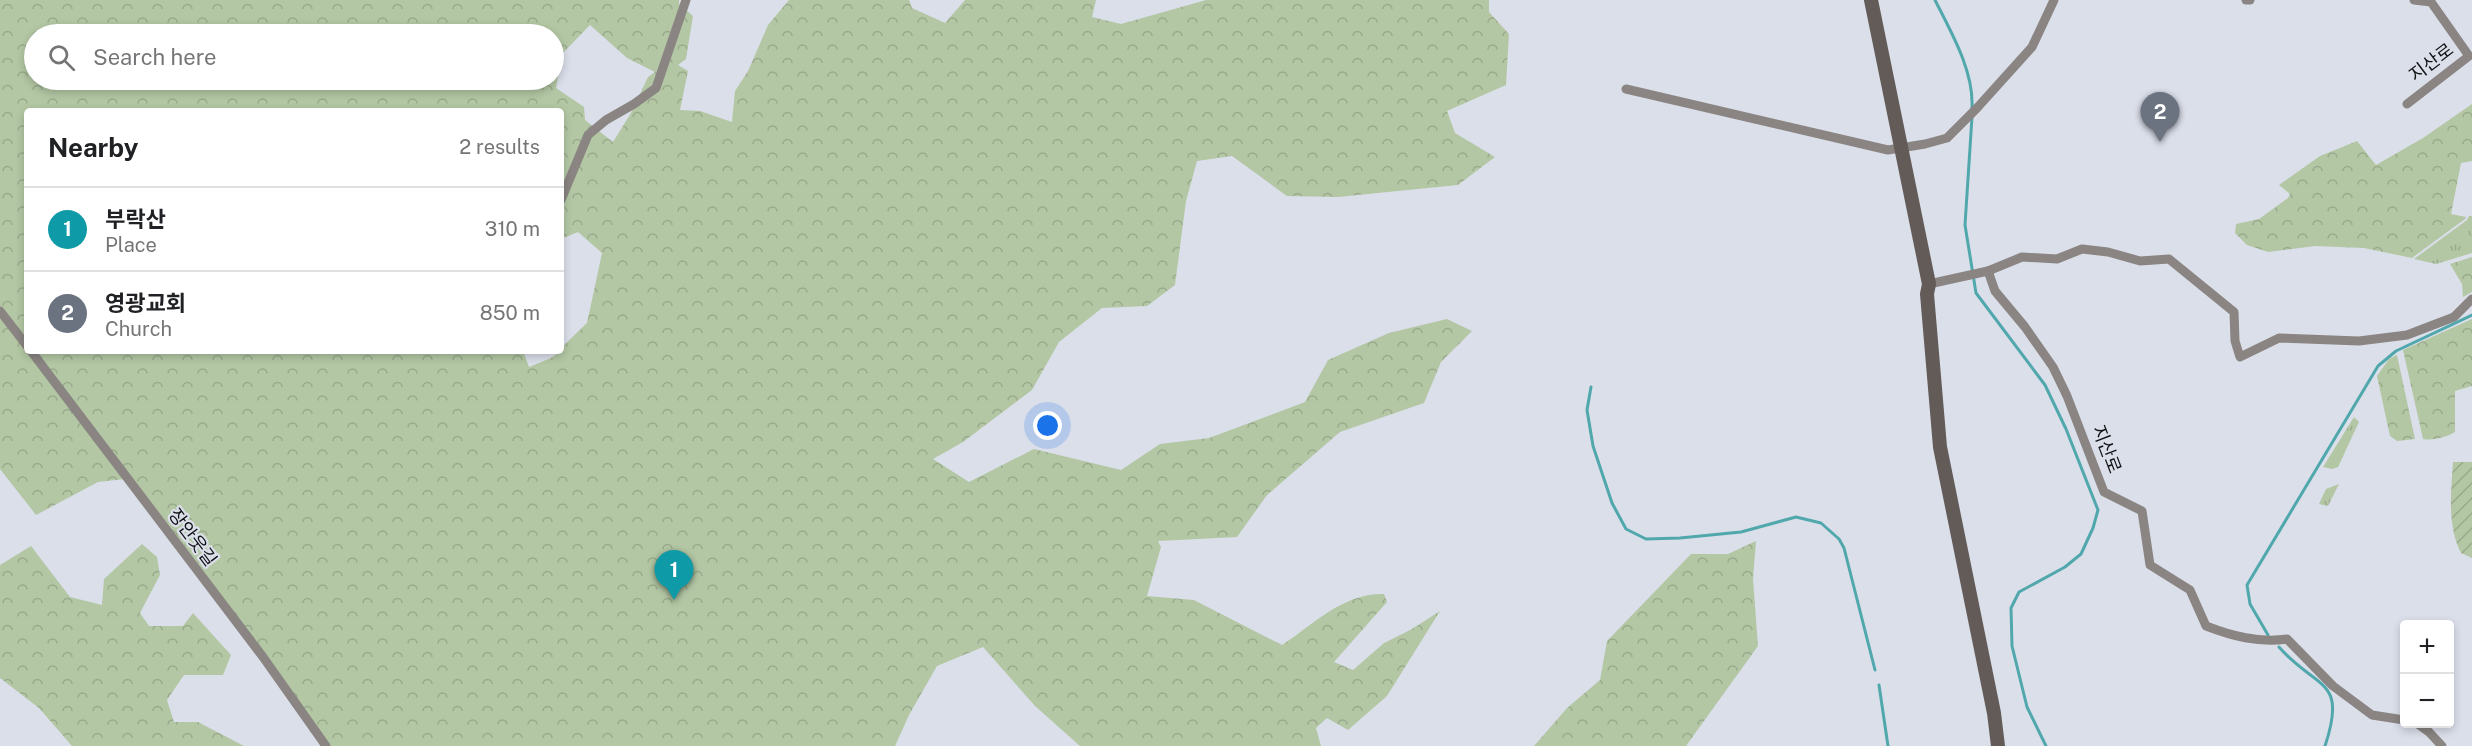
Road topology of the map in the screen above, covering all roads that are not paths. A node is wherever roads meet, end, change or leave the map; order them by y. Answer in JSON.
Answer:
{"nodes":[{"id":1,"x":686,"y":0,"type":"edge"},
{"id":2,"x":1871,"y":0,"type":"edge"},
{"id":3,"x":2054,"y":0,"type":"edge"},
{"id":4,"x":2414,"y":0,"type":"edge"},
{"id":5,"x":1626,"y":89,"type":"dead end"},
{"id":6,"x":2407,"y":104,"type":"dead end"},
{"id":7,"x":1901,"y":146,"type":"junction"},
{"id":8,"x":564,"y":193,"type":"edge"},
{"id":9,"x":1984,"y":272,"type":"junction"},
{"id":10,"x":1929,"y":284,"type":"junction"},
{"id":11,"x":2472,"y":299,"type":"edge"},
{"id":12,"x":0,"y":311,"type":"edge"},
{"id":13,"x":24,"y":342,"type":"edge"},
{"id":14,"x":33,"y":354,"type":"edge"},
{"id":15,"x":2400,"y":719,"type":"edge"},
{"id":16,"x":2424,"y":728,"type":"edge"},
{"id":17,"x":326,"y":746,"type":"edge"},
{"id":18,"x":1998,"y":746,"type":"edge"},
{"id":19,"x":2442,"y":746,"type":"edge"}],
"edges":[{"from":1,"to":8,"type":"street"},
{"from":2,"to":7,"type":"main road"},
{"from":3,"to":7,"type":"street"},
{"from":4,"to":6,"type":"street","name":"지산로"},
{"from":5,"to":7,"type":"street"},
{"from":7,"to":10,"type":"main road"},
{"from":9,"to":10,"type":"street"},
{"from":9,"to":11,"type":"street"},
{"from":9,"to":15,"type":"street","name":"지산로"},
{"from":10,"to":18,"type":"main road"},
{"from":12,"to":13,"type":"street"},
{"from":14,"to":17,"type":"street","name":"장안웃길"},
{"from":16,"to":19,"type":"street"}]}
